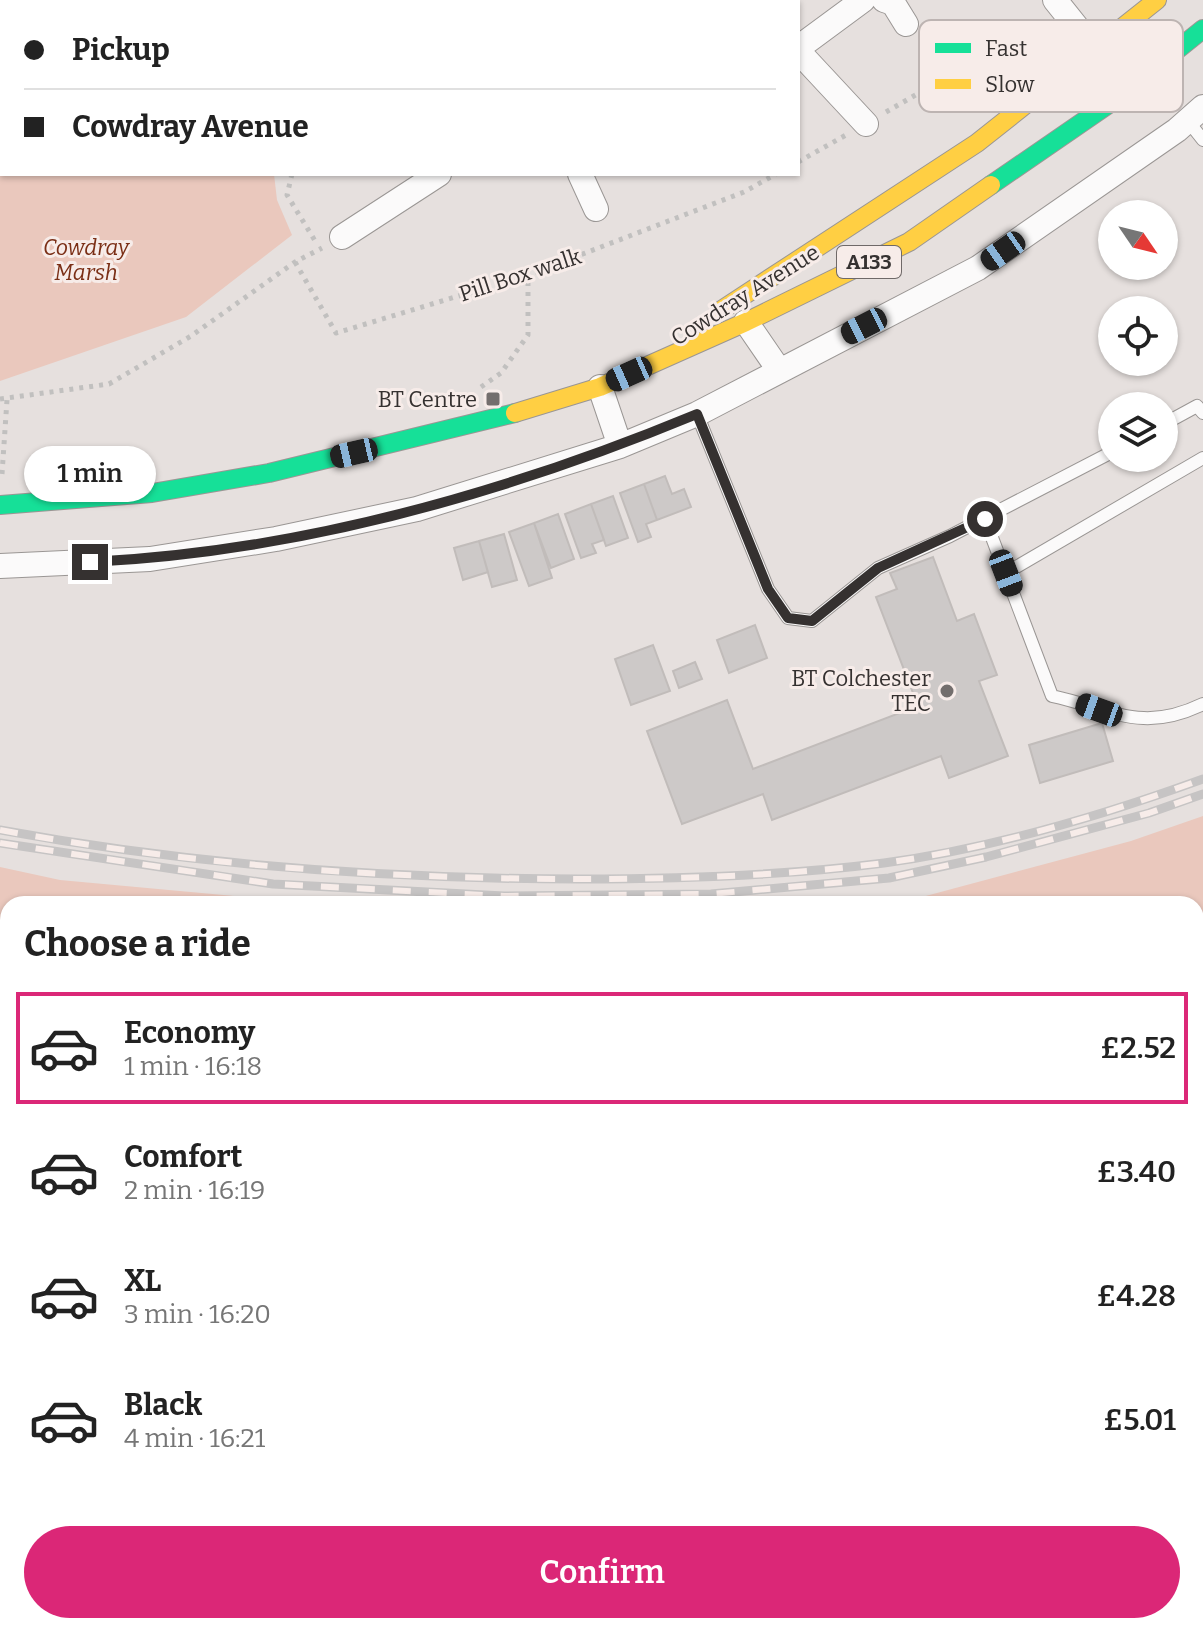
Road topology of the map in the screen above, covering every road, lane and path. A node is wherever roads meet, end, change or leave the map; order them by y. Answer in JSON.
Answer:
{"nodes":[{"id":1,"x":863,"y":0,"type":"edge"},
{"id":2,"x":884,"y":0,"type":"edge"},
{"id":3,"x":1055,"y":0,"type":"edge"},
{"id":4,"x":1157,"y":0,"type":"edge"},
{"id":5,"x":1071,"y":20,"type":"edge"},
{"id":6,"x":1132,"y":20,"type":"edge"},
{"id":7,"x":906,"y":24,"type":"dead end"},
{"id":8,"x":1203,"y":29,"type":"edge"},
{"id":9,"x":1183,"y":45,"type":"edge"},
{"id":10,"x":800,"y":48,"type":"edge"},
{"id":11,"x":800,"y":52,"type":"edge"},
{"id":12,"x":919,"y":93,"type":"edge"},
{"id":13,"x":1016,"y":112,"type":"edge"},
{"id":14,"x":1096,"y":112,"type":"edge"},
{"id":15,"x":1198,"y":123,"type":"edge"},
{"id":16,"x":866,"y":124,"type":"junction"},
{"id":17,"x":800,"y":161,"type":"edge"},
{"id":18,"x":292,"y":176,"type":"edge"},
{"id":19,"x":436,"y":176,"type":"edge"},
{"id":20,"x":581,"y":176,"type":"edge"},
{"id":21,"x":772,"y":176,"type":"edge"},
{"id":22,"x":596,"y":209,"type":"dead end"},
{"id":23,"x":342,"y":237,"type":"joint"},
{"id":24,"x":320,"y":249,"type":"junction"},
{"id":25,"x":295,"y":262,"type":"junction"},
{"id":26,"x":528,"y":275,"type":"junction"},
{"id":27,"x":746,"y":322,"type":"junction"},
{"id":28,"x":779,"y":370,"type":"junction"},
{"id":29,"x":600,"y":387,"type":"junction"},
{"id":30,"x":478,"y":390,"type":"dead end"},
{"id":31,"x":4,"y":400,"type":"edge"},
{"id":32,"x":1203,"y":413,"type":"edge"},
{"id":33,"x":697,"y":414,"type":"junction"},
{"id":34,"x":1178,"y":416,"type":"edge"},
{"id":35,"x":620,"y":446,"type":"junction"},
{"id":36,"x":1203,"y":458,"type":"edge"},
{"id":37,"x":1098,"y":459,"type":"edge"},
{"id":38,"x":1,"y":489,"type":"edge"},
{"id":39,"x":0,"y":505,"type":"edge"},
{"id":40,"x":985,"y":519,"type":"junction"},
{"id":41,"x":0,"y":566,"type":"edge"},
{"id":42,"x":1006,"y":573,"type":"junction"},
{"id":43,"x":1203,"y":704,"type":"edge"}],
"edges":[{"from":1,"to":10,"type":"street"},
{"from":2,"to":7,"type":"street"},
{"from":3,"to":5,"type":"street"},
{"from":4,"to":6,"type":"main road","name":"Cowdray Avenue","number":"A133"},
{"from":8,"to":9,"type":"main road","name":"Cowdray Avenue","number":"A133"},
{"from":11,"to":16,"type":"street"},
{"from":12,"to":16,"type":"path"},
{"from":13,"to":29,"type":"main road","name":"Cowdray Avenue","number":"A133"},
{"from":14,"to":27,"type":"main road","name":"Cowdray Avenue","number":"A133"},
{"from":15,"to":28,"type":"street"},
{"from":16,"to":17,"type":"path"},
{"from":18,"to":24,"type":"path"},
{"from":19,"to":23,"type":"street"},
{"from":20,"to":22,"type":"street"},
{"from":21,"to":26,"type":"path","name":"Pill Box walk"},
{"from":23,"to":24,"type":"path"},
{"from":24,"to":25,"type":"path"},
{"from":25,"to":26,"type":"path","name":"Pill Box walk"},
{"from":25,"to":31,"type":"path"},
{"from":26,"to":30,"type":"path"},
{"from":27,"to":28,"type":"street","name":"Cowdray Avenue"},
{"from":27,"to":29,"type":"main road","name":"Cowdray Avenue","number":"A133"},
{"from":28,"to":33,"type":"street"},
{"from":29,"to":35,"type":"street"},
{"from":29,"to":39,"type":"main road","name":"Cowdray Avenue","number":"A133"},
{"from":31,"to":38,"type":"path"},
{"from":32,"to":34,"type":"lane"},
{"from":33,"to":35,"type":"street"},
{"from":33,"to":40,"type":"lane"},
{"from":35,"to":41,"type":"street"},
{"from":36,"to":42,"type":"lane"},
{"from":37,"to":40,"type":"lane"},
{"from":40,"to":42,"type":"lane"},
{"from":42,"to":43,"type":"lane"}]}
